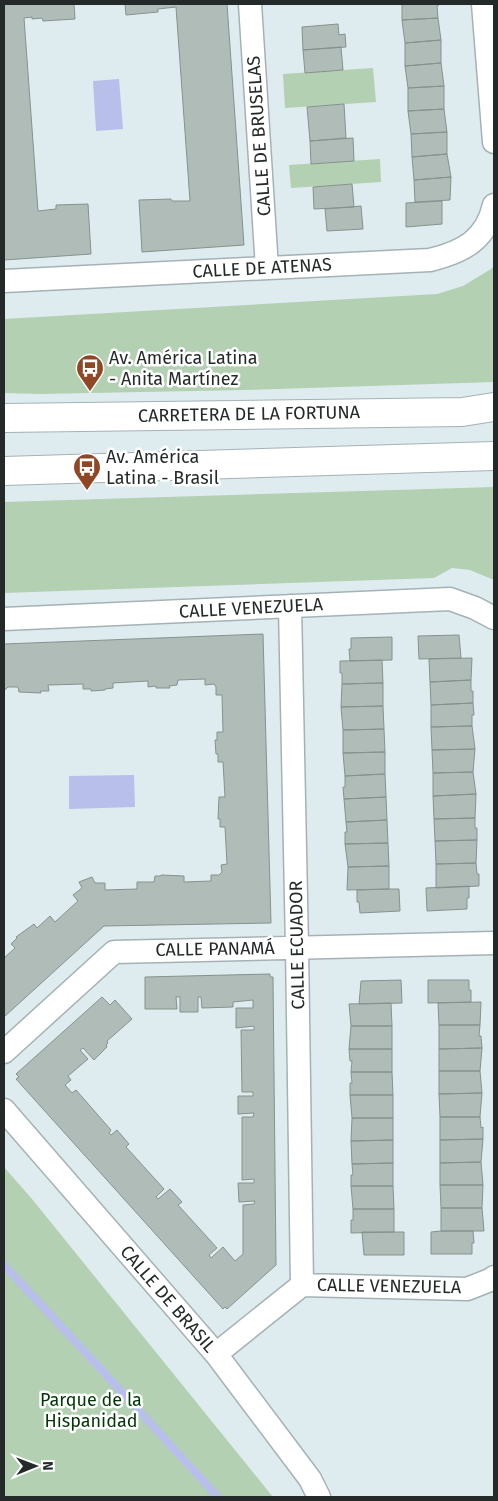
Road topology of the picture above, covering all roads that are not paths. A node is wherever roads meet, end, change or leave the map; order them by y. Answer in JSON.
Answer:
{"nodes":[{"id":1,"x":250,"y":4,"type":"edge"},
{"id":2,"x":484,"y":4,"type":"edge"},
{"id":3,"x":494,"y":142,"type":"edge"},
{"id":4,"x":494,"y":205,"type":"edge"},
{"id":5,"x":267,"y":268,"type":"junction"},
{"id":6,"x":4,"y":281,"type":"edge"},
{"id":7,"x":494,"y":407,"type":"edge"},
{"id":8,"x":4,"y":418,"type":"edge"},
{"id":9,"x":494,"y":456,"type":"edge"},
{"id":10,"x":4,"y":471,"type":"edge"},
{"id":11,"x":290,"y":606,"type":"junction"},
{"id":12,"x":494,"y":618,"type":"edge"},
{"id":13,"x":4,"y":619,"type":"edge"},
{"id":14,"x":494,"y":943,"type":"edge"},
{"id":15,"x":297,"y":947,"type":"junction"},
{"id":16,"x":4,"y":1052,"type":"edge"},
{"id":17,"x":4,"y":1110,"type":"edge"},
{"id":18,"x":494,"y":1277,"type":"edge"},
{"id":19,"x":302,"y":1285,"type":"junction"},
{"id":20,"x":216,"y":1354,"type":"junction"},
{"id":21,"x":319,"y":1497,"type":"edge"}],
"edges":[{"from":1,"to":5,"type":"street","name":"CALLE DE BRUSELAS"},
{"from":2,"to":3,"type":"street"},
{"from":4,"to":5,"type":"street","name":"CALLE DE ATENAS"},
{"from":5,"to":6,"type":"street","name":"CALLE DE ATENAS"},
{"from":7,"to":8,"type":"main road","name":"CARRETERA DE LA FORTUNA"},
{"from":9,"to":10,"type":"main road"},
{"from":11,"to":12,"type":"street","name":"CALLE VENEZUELA"},
{"from":11,"to":13,"type":"street","name":"CALLE VENEZUELA"},
{"from":11,"to":15,"type":"street","name":"CALLE ECUADOR"},
{"from":14,"to":15,"type":"street","name":"CALLE PANAMÁ"},
{"from":15,"to":16,"type":"street","name":"CALLE PANAMÁ"},
{"from":15,"to":19,"type":"street","name":"CALLE ECUADOR"},
{"from":17,"to":20,"type":"street","name":"CALLE DE BRASIL"},
{"from":18,"to":19,"type":"street","name":"CALLE VENEZUELA"},
{"from":19,"to":20,"type":"street","name":"CALLE VENEZUELA"},
{"from":20,"to":21,"type":"street","name":"CALLE DE BRASIL"}]}
